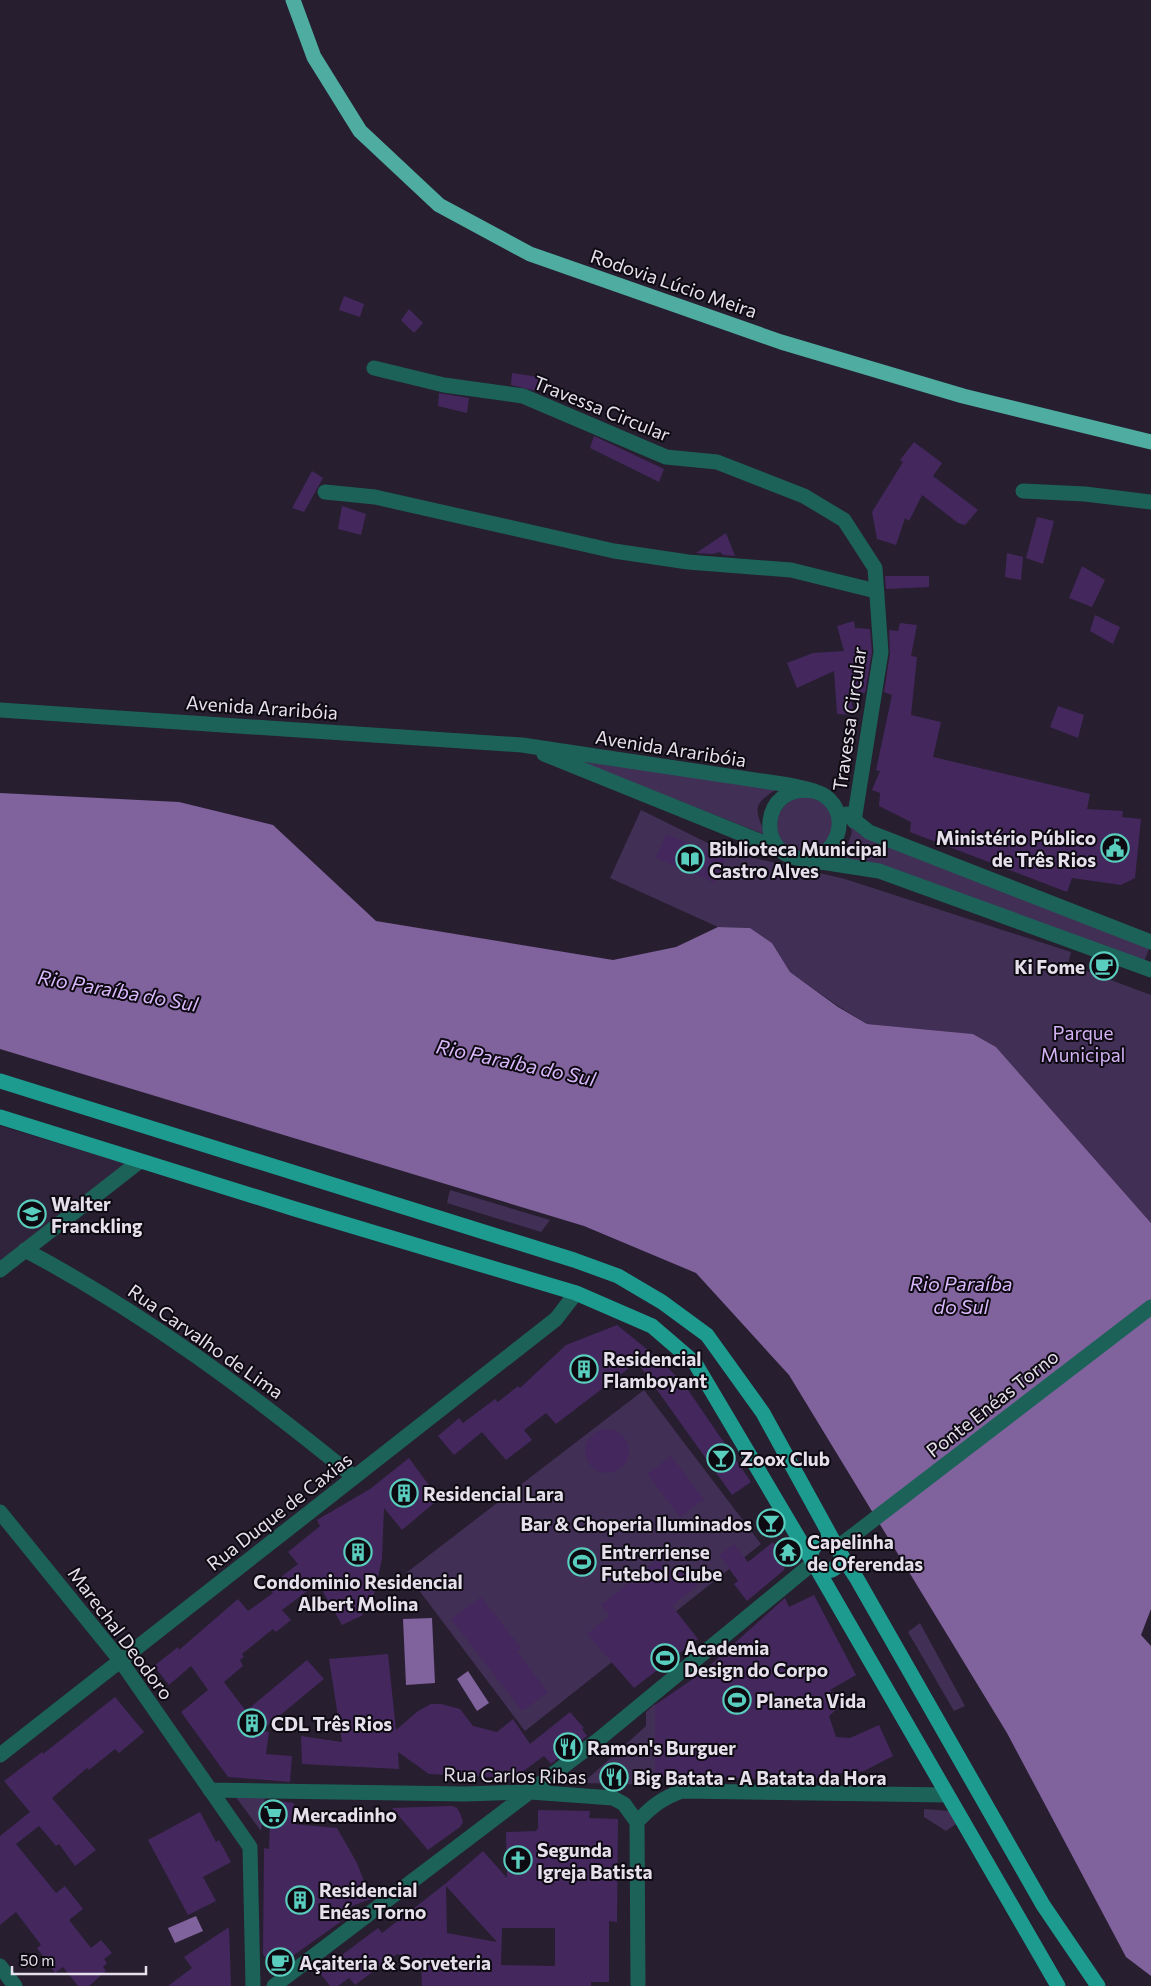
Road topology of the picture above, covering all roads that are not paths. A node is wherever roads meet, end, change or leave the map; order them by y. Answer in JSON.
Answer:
{"nodes":[{"id":1,"x":293,"y":0,"type":"edge"},
{"id":2,"x":374,"y":368,"type":"dead end"},
{"id":3,"x":1151,"y":442,"type":"edge"},
{"id":4,"x":1023,"y":491,"type":"dead end"},
{"id":5,"x":326,"y":492,"type":"dead end"},
{"id":6,"x":1151,"y":502,"type":"edge"},
{"id":7,"x":876,"y":591,"type":"junction"},
{"id":8,"x":0,"y":710,"type":"edge"},
{"id":9,"x":522,"y":745,"type":"junction"},
{"id":10,"x":819,"y":793,"type":"junction"},
{"id":11,"x":854,"y":821,"type":"junction"},
{"id":12,"x":779,"y":849,"type":"junction"},
{"id":13,"x":799,"y":859,"type":"junction"},
{"id":14,"x":1151,"y":942,"type":"edge"},
{"id":15,"x":1151,"y":970,"type":"edge"},
{"id":16,"x":0,"y":1081,"type":"edge"},
{"id":17,"x":0,"y":1117,"type":"edge"},
{"id":18,"x":140,"y":1161,"type":"junction"},
{"id":19,"x":25,"y":1250,"type":"junction"},
{"id":20,"x":0,"y":1270,"type":"edge"},
{"id":21,"x":576,"y":1293,"type":"junction"},
{"id":22,"x":1151,"y":1306,"type":"edge"},
{"id":23,"x":354,"y":1477,"type":"junction"},
{"id":24,"x":0,"y":1512,"type":"edge"},
{"id":25,"x":838,"y":1549,"type":"junction"},
{"id":26,"x":814,"y":1563,"type":"junction"},
{"id":27,"x":120,"y":1660,"type":"junction"},
{"id":28,"x":0,"y":1754,"type":"edge"},
{"id":29,"x":208,"y":1786,"type":"junction"},
{"id":30,"x":530,"y":1792,"type":"junction"},
{"id":31,"x":947,"y":1795,"type":"junction"},
{"id":32,"x":636,"y":1822,"type":"junction"},
{"id":33,"x":0,"y":1966,"type":"edge"},
{"id":34,"x":15,"y":1986,"type":"edge"},
{"id":35,"x":253,"y":1986,"type":"edge"},
{"id":36,"x":274,"y":1986,"type":"edge"},
{"id":37,"x":638,"y":1986,"type":"edge"},
{"id":38,"x":1058,"y":1986,"type":"edge"},
{"id":39,"x":1098,"y":1986,"type":"edge"}],
"edges":[{"from":1,"to":3,"type":"highway","name":"Rodovia Lúcio Meira"},
{"from":2,"to":7,"type":"street","name":"Travessa Circular"},
{"from":4,"to":6,"type":"street"},
{"from":5,"to":7,"type":"street"},
{"from":7,"to":11,"type":"street","name":"Travessa Circular"},
{"from":8,"to":9,"type":"street","name":"Avenida Araribóia"},
{"from":9,"to":10,"type":"street","name":"Avenida Araribóia"},
{"from":9,"to":12,"type":"street","name":"Avenida Araribóia"},
{"from":10,"to":11,"type":"street"},
{"from":10,"to":12,"type":"street"},
{"from":10,"to":13,"type":"street"},
{"from":11,"to":14,"type":"street"},
{"from":12,"to":13,"type":"street"},
{"from":13,"to":15,"type":"street"},
{"from":16,"to":25,"type":"main road"},
{"from":17,"to":18,"type":"main road"},
{"from":18,"to":19,"type":"street"},
{"from":18,"to":21,"type":"main road"},
{"from":19,"to":20,"type":"street"},
{"from":19,"to":23,"type":"street","name":"Rua Carvalho de Lima"},
{"from":21,"to":23,"type":"street","name":"Rua Duque de Caxias"},
{"from":21,"to":26,"type":"main road"},
{"from":22,"to":25,"type":"street","name":"Ponte Enéas Torno"},
{"from":23,"to":27,"type":"street","name":"Rua Duque de Caxias"},
{"from":24,"to":27,"type":"street","name":"Marechal Deodoro"},
{"from":25,"to":26,"type":"main road"},
{"from":25,"to":26,"type":"main road"},
{"from":25,"to":39,"type":"main road"},
{"from":26,"to":30,"type":"street"},
{"from":26,"to":31,"type":"main road"},
{"from":27,"to":28,"type":"street","name":"Rua Duque de Caxias"},
{"from":27,"to":29,"type":"street","name":"Marechal Deodoro"},
{"from":29,"to":30,"type":"street","name":"Rua Carlos Ribas"},
{"from":29,"to":35,"type":"street","name":"Marechal Deodoro"},
{"from":30,"to":32,"type":"street","name":"Rua Carlos Ribas"},
{"from":30,"to":36,"type":"street"},
{"from":31,"to":32,"type":"street"},
{"from":31,"to":38,"type":"main road"},
{"from":32,"to":37,"type":"street"},
{"from":33,"to":34,"type":"street"}]}
